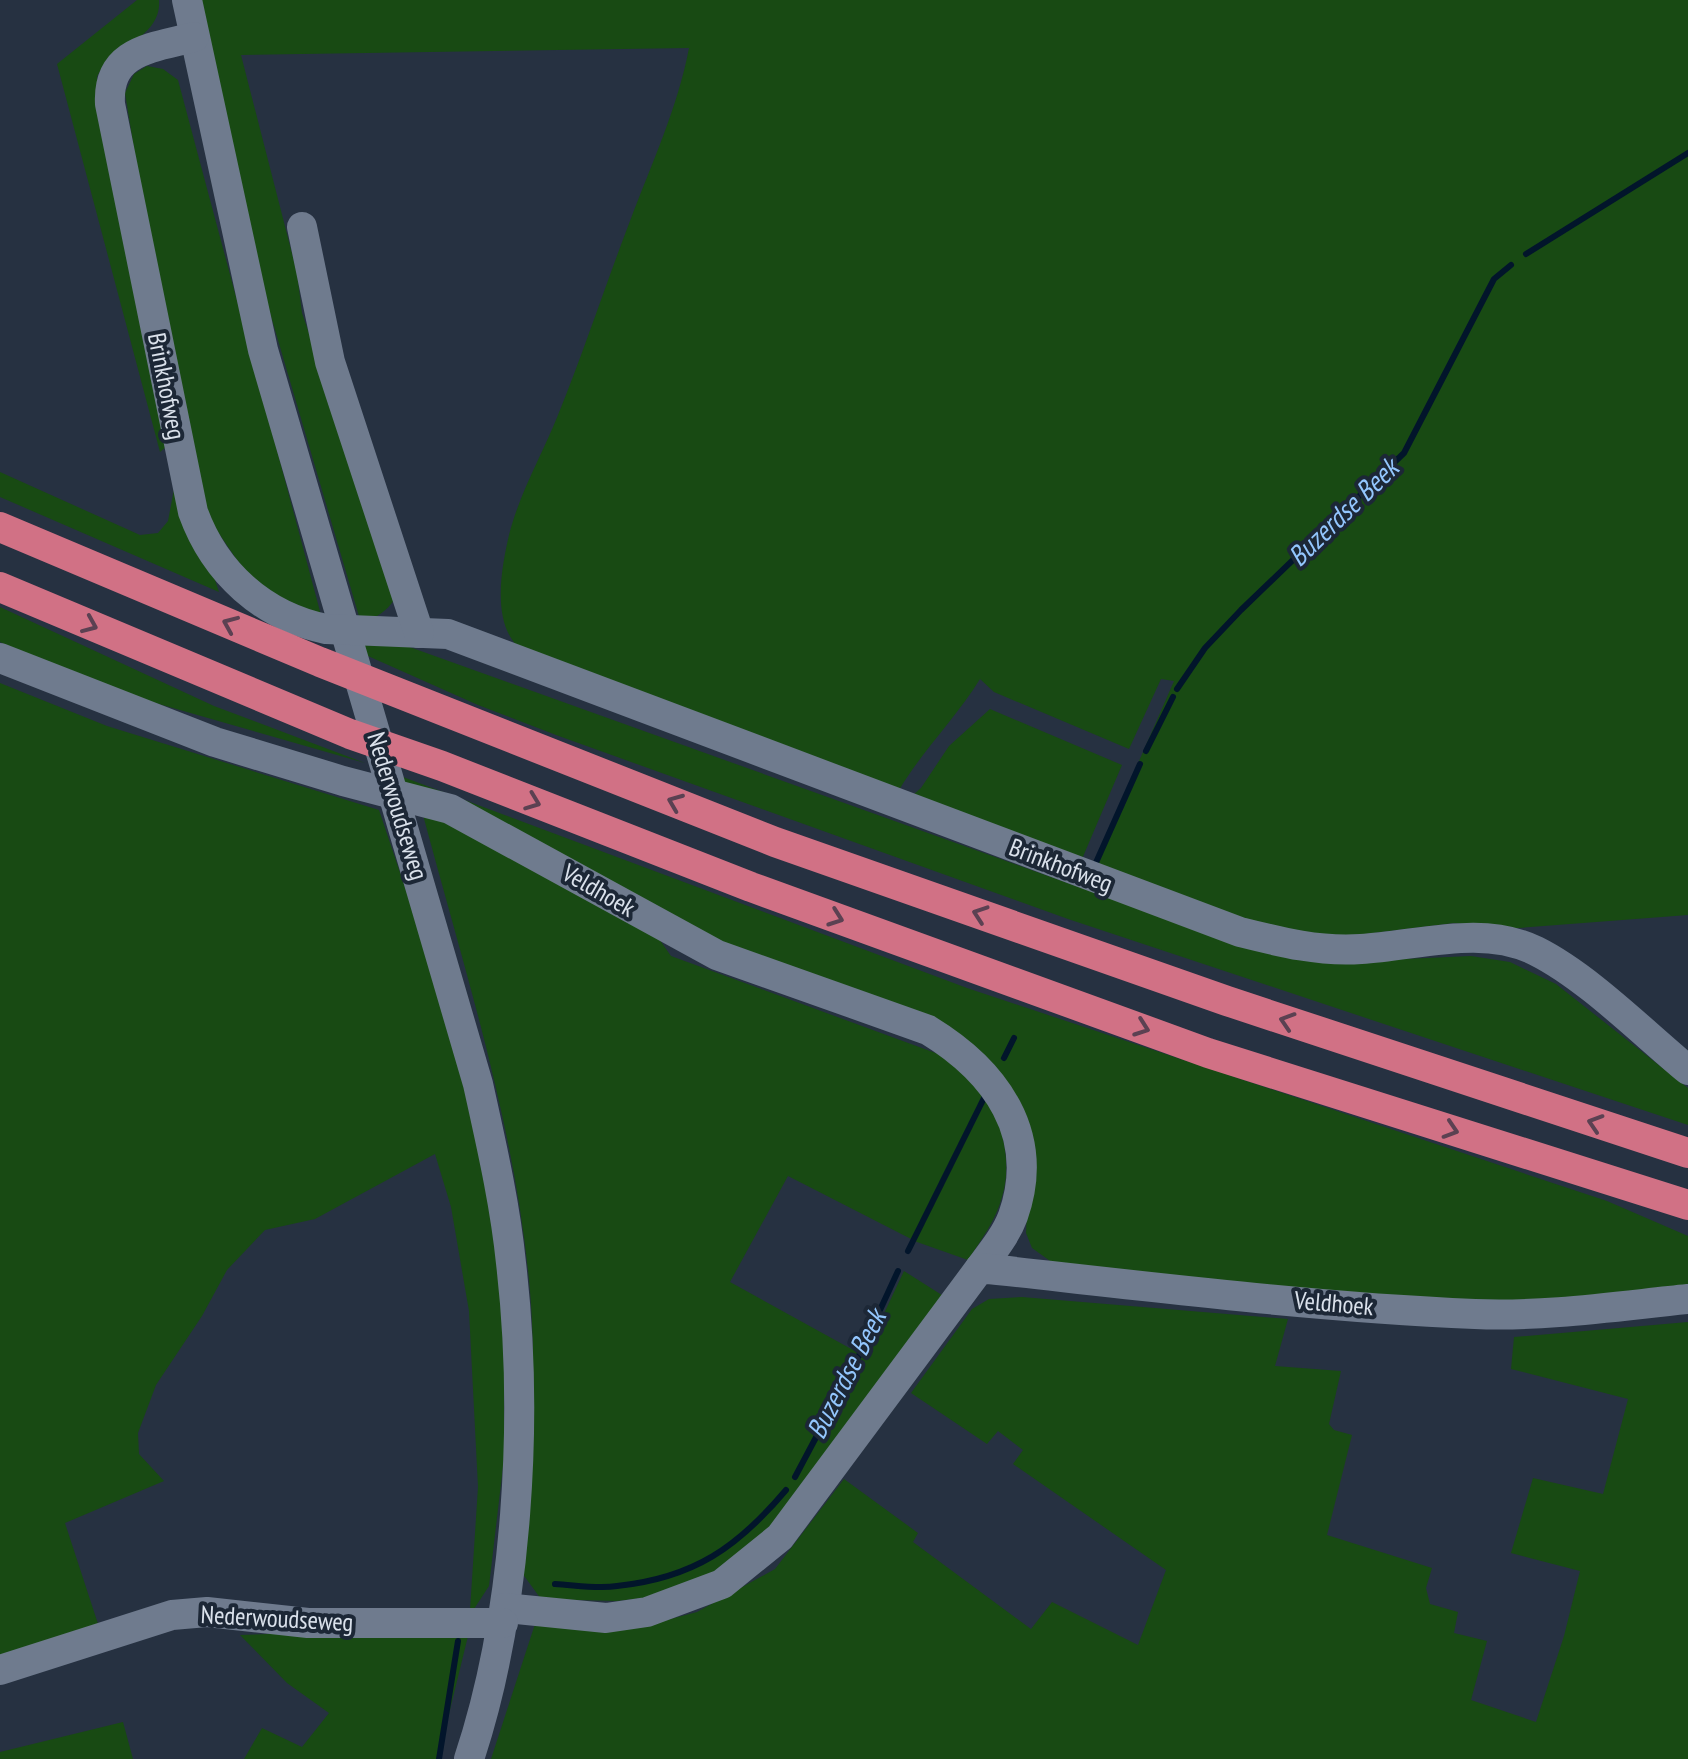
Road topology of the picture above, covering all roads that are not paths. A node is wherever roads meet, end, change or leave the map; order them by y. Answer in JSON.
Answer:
{"nodes":[{"id":1,"x":187,"y":0,"type":"edge"},
{"id":2,"x":194,"y":37,"type":"junction"},
{"id":3,"x":302,"y":227,"type":"dead end"},
{"id":4,"x":0,"y":527,"type":"edge"},
{"id":5,"x":0,"y":586,"type":"edge"},
{"id":6,"x":419,"y":633,"type":"junction"},
{"id":7,"x":0,"y":658,"type":"edge"},
{"id":8,"x":1688,"y":1070,"type":"edge"},
{"id":9,"x":1688,"y":1153,"type":"edge"},
{"id":10,"x":1688,"y":1205,"type":"edge"},
{"id":11,"x":980,"y":1268,"type":"junction"},
{"id":12,"x":1688,"y":1298,"type":"edge"},
{"id":13,"x":504,"y":1616,"type":"junction"},
{"id":14,"x":0,"y":1670,"type":"edge"},
{"id":15,"x":469,"y":1759,"type":"edge"}],
"edges":[{"from":1,"to":2,"type":"street","name":"Nederwoudseweg"},
{"from":2,"to":6,"type":"street","name":"Brinkhofweg"},
{"from":2,"to":13,"type":"street","name":"Nederwoudseweg"},
{"from":3,"to":6,"type":"street"},
{"from":9,"to":4,"type":"highway","one_way":true},
{"from":5,"to":10,"type":"highway","one_way":true},
{"from":6,"to":8,"type":"street","name":"Brinkhofweg"},
{"from":7,"to":11,"type":"street","name":"Veldhoek"},
{"from":11,"to":12,"type":"street","name":"Veldhoek"},
{"from":11,"to":13,"type":"street","name":"Veldhoek"},
{"from":13,"to":14,"type":"street","name":"Nederwoudseweg"},
{"from":13,"to":15,"type":"street","name":"Nederwoudseweg"}]}
